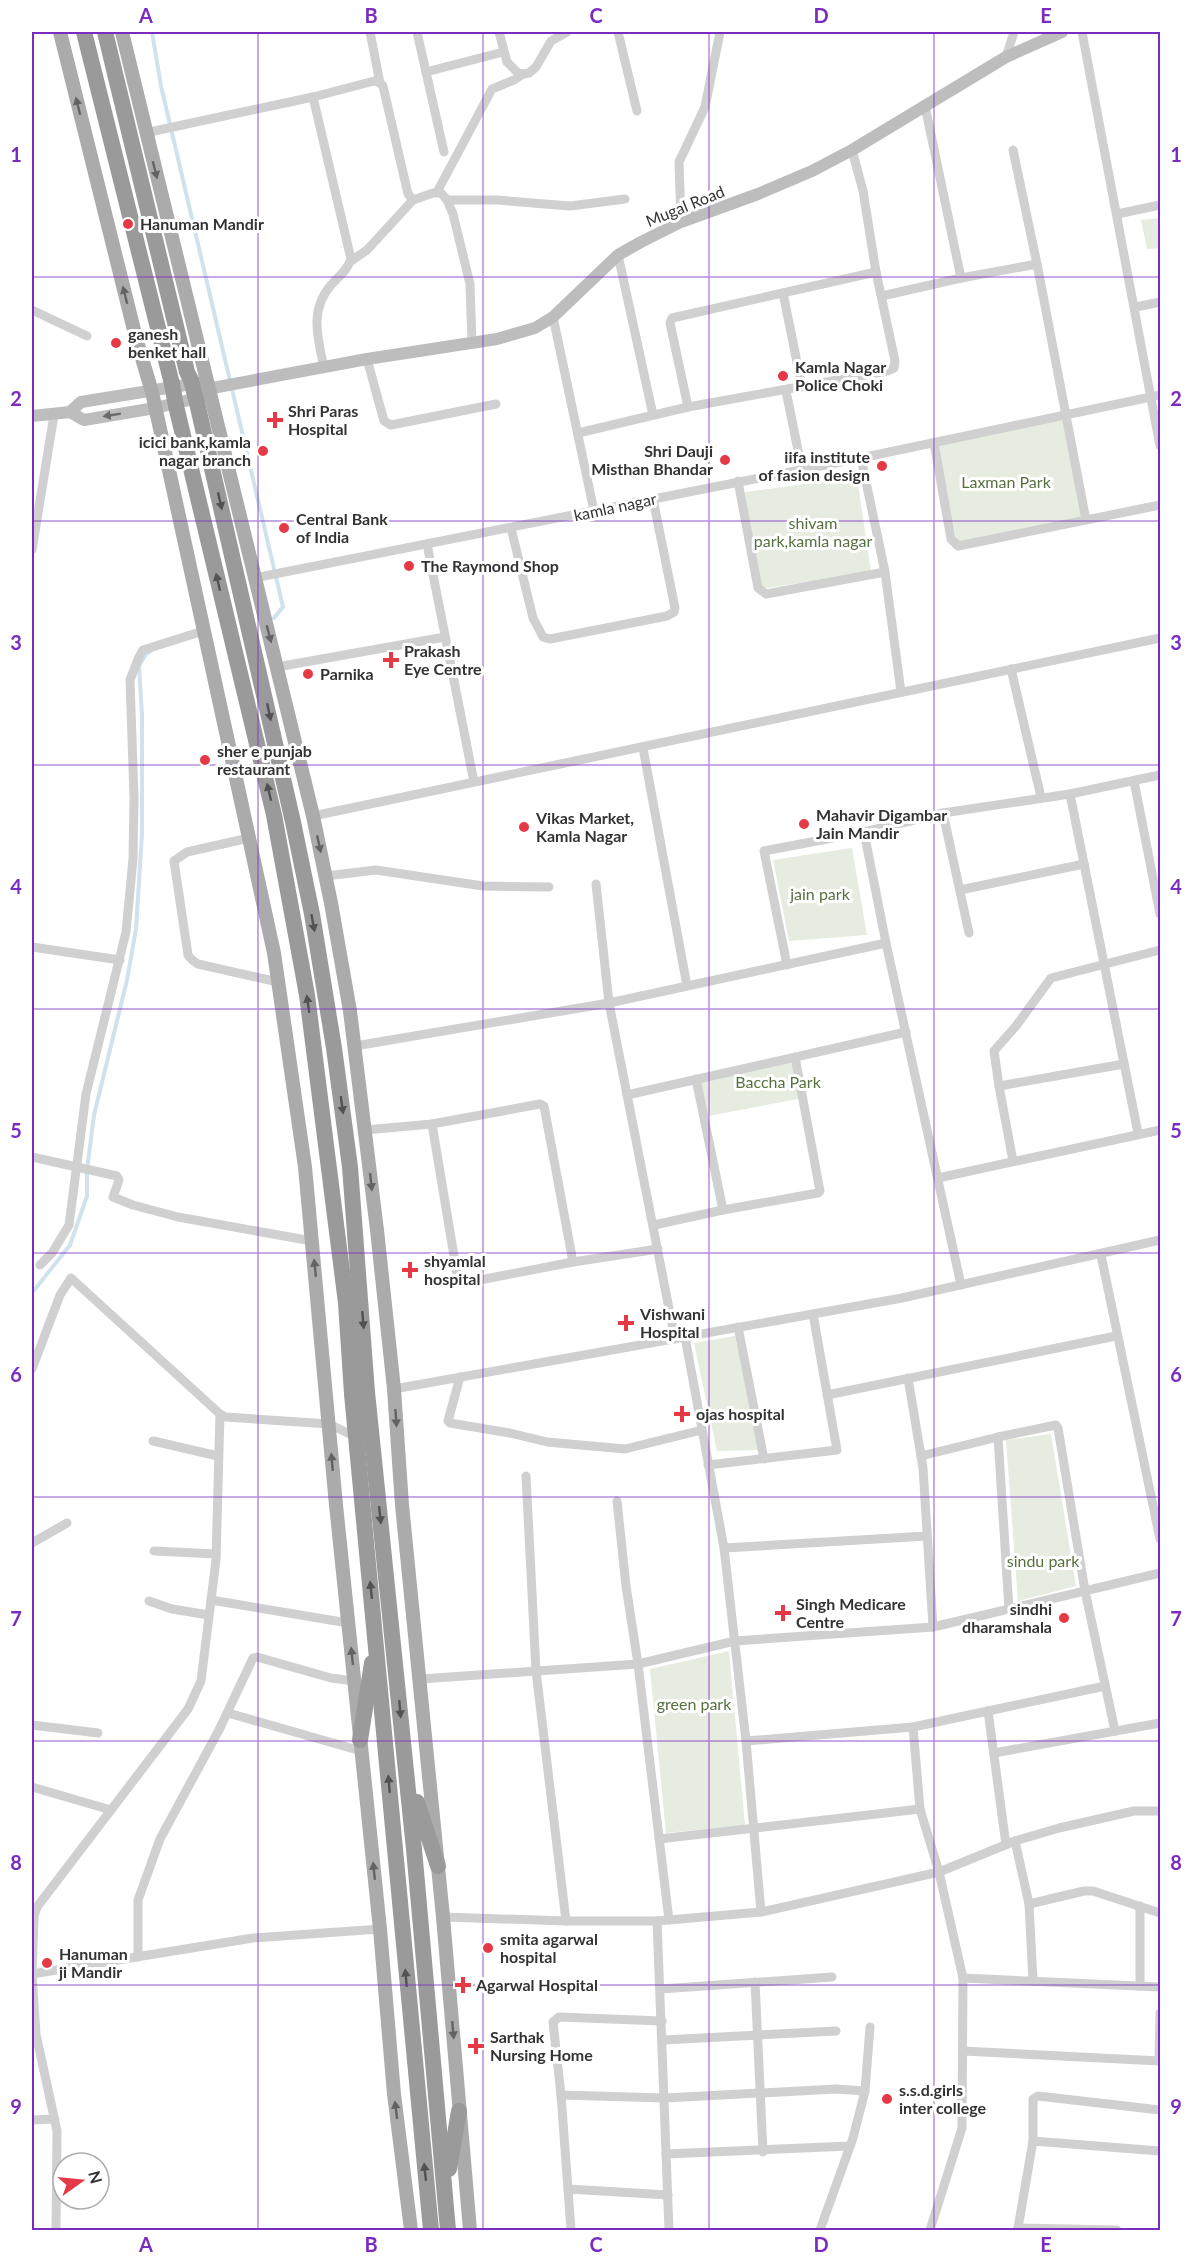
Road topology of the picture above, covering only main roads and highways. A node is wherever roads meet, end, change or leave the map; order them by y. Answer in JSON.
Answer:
{"nodes":[{"id":1,"x":60,"y":32,"type":"edge"},
{"id":2,"x":84,"y":32,"type":"edge"},
{"id":3,"x":105,"y":32,"type":"edge"},
{"id":4,"x":122,"y":32,"type":"edge"},
{"id":5,"x":376,"y":1636,"type":"junction"},
{"id":6,"x":361,"y":1745,"type":"junction"},
{"id":7,"x":404,"y":1758,"type":"junction"},
{"id":8,"x":438,"y":1866,"type":"junction"},
{"id":9,"x":459,"y":2111,"type":"junction"},
{"id":10,"x":445,"y":2191,"type":"junction"},
{"id":11,"x":411,"y":2230,"type":"edge"},
{"id":12,"x":431,"y":2230,"type":"edge"},
{"id":13,"x":448,"y":2230,"type":"edge"},
{"id":14,"x":470,"y":2230,"type":"edge"}],
"edges":[{"from":6,"to":1,"type":"main road","one_way":true},
{"from":5,"to":2,"type":"highway","one_way":true,"bridge":true},
{"from":3,"to":7,"type":"highway","one_way":true,"bridge":true},
{"from":4,"to":8,"type":"main road","one_way":true},
{"from":5,"to":6,"type":"highway"},
{"from":12,"to":5,"type":"highway","one_way":true},
{"from":11,"to":6,"type":"main road","one_way":true},
{"from":7,"to":8,"type":"highway"},
{"from":7,"to":10,"type":"highway"},
{"from":8,"to":9,"type":"main road","one_way":true},
{"from":9,"to":10,"type":"highway"},
{"from":9,"to":14,"type":"main road"},
{"from":10,"to":13,"type":"highway"}]}
